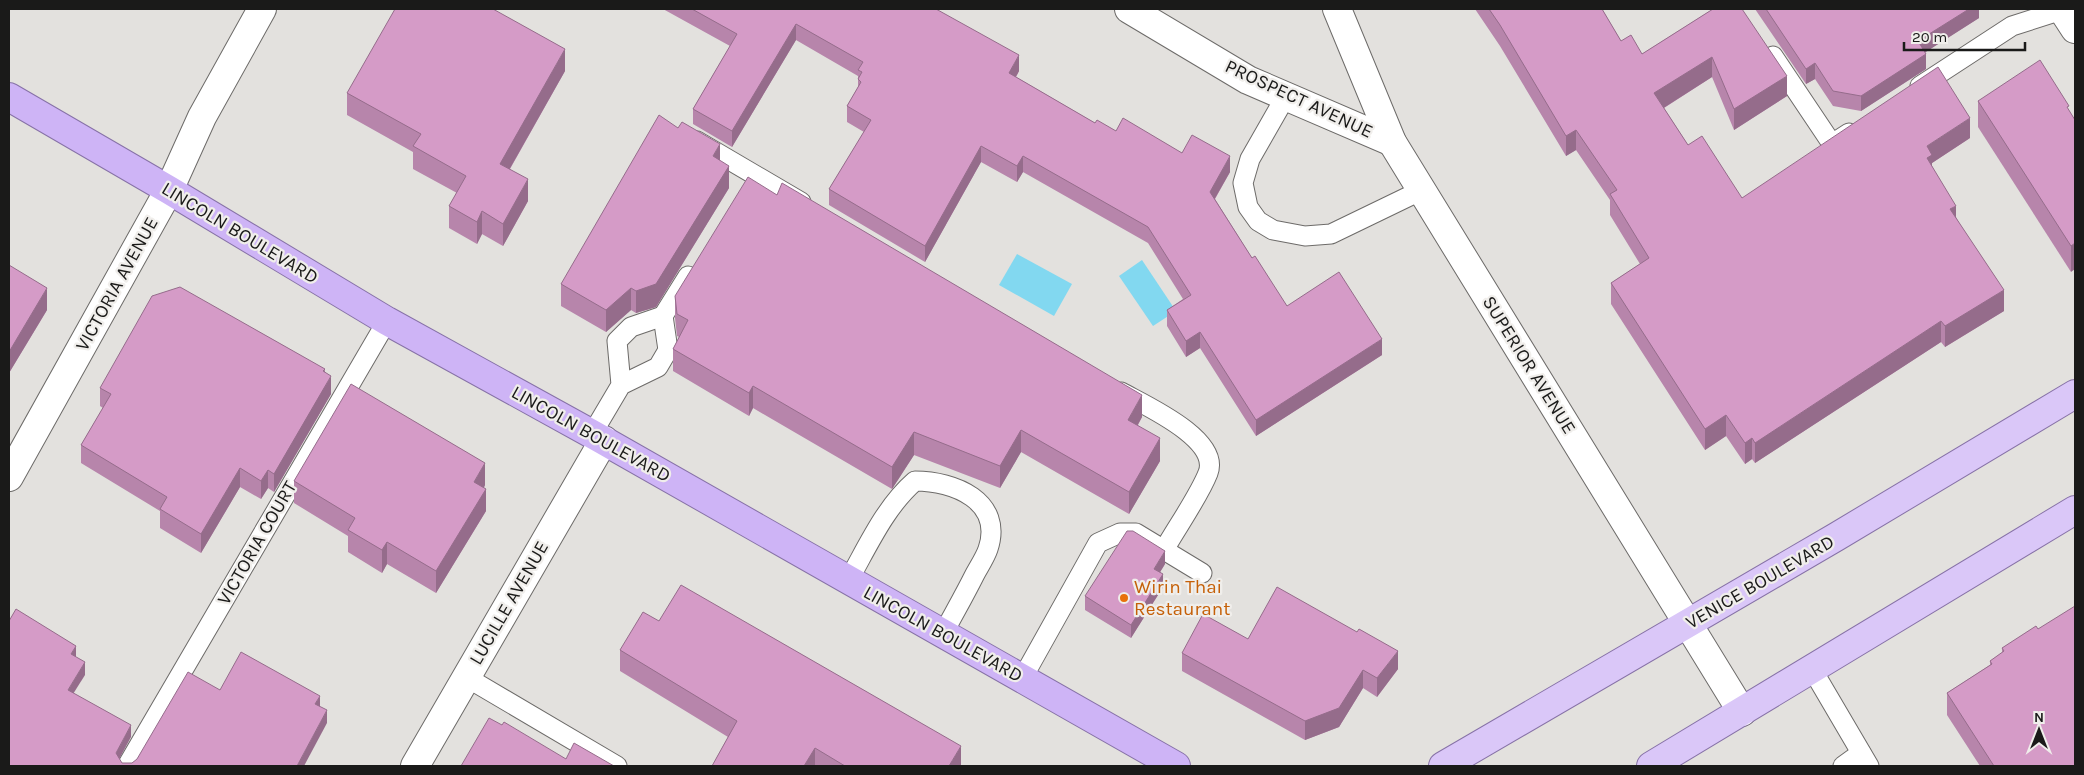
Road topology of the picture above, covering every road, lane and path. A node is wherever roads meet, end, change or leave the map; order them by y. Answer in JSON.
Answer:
{"nodes":[{"id":1,"x":262,"y":9,"type":"edge"},
{"id":2,"x":1129,"y":9,"type":"edge"},
{"id":3,"x":1336,"y":9,"type":"edge"},
{"id":4,"x":2066,"y":14,"type":"edge"},
{"id":5,"x":1763,"y":41,"type":"edge"},
{"id":6,"x":1286,"y":96,"type":"junction"},
{"id":7,"x":1906,"y":96,"type":"edge"},
{"id":8,"x":9,"y":97,"type":"edge"},
{"id":9,"x":1865,"y":123,"type":"edge"},
{"id":10,"x":685,"y":133,"type":"edge"},
{"id":11,"x":1392,"y":142,"type":"junction"},
{"id":12,"x":751,"y":173,"type":"junction"},
{"id":13,"x":741,"y":189,"type":"edge"},
{"id":14,"x":169,"y":190,"type":"junction"},
{"id":15,"x":1422,"y":190,"type":"junction"},
{"id":16,"x":819,"y":213,"type":"edge"},
{"id":17,"x":700,"y":257,"type":"edge"},
{"id":18,"x":663,"y":316,"type":"junction"},
{"id":19,"x":387,"y":321,"type":"junction"},
{"id":20,"x":1108,"y":384,"type":"edge"},
{"id":21,"x":621,"y":385,"type":"junction"},
{"id":22,"x":2075,"y":394,"type":"edge"},
{"id":23,"x":598,"y":437,"type":"junction"},
{"id":24,"x":9,"y":477,"type":"edge"},
{"id":25,"x":2075,"y":510,"type":"edge"},
{"id":26,"x":1164,"y":550,"type":"junction"},
{"id":27,"x":1202,"y":573,"type":"dead end"},
{"id":28,"x":848,"y":581,"type":"junction"},
{"id":29,"x":1688,"y":624,"type":"junction"},
{"id":30,"x":943,"y":634,"type":"junction"},
{"id":31,"x":1812,"y":669,"type":"junction"},
{"id":32,"x":466,"y":677,"type":"junction"},
{"id":33,"x":1022,"y":679,"type":"junction"},
{"id":34,"x":1742,"y":712,"type":"junction"},
{"id":35,"x":1865,"y":759,"type":"edge"},
{"id":36,"x":127,"y":766,"type":"edge"},
{"id":37,"x":415,"y":766,"type":"edge"},
{"id":38,"x":617,"y":766,"type":"edge"},
{"id":39,"x":1176,"y":766,"type":"edge"},
{"id":40,"x":1443,"y":766,"type":"edge"},
{"id":41,"x":1651,"y":766,"type":"edge"},
{"id":42,"x":1843,"y":766,"type":"edge"}],
"edges":[{"from":1,"to":14,"type":"street","name":"VICTORIA AVENUE"},
{"from":2,"to":6,"type":"street","name":"PROSPECT AVENUE"},
{"from":3,"to":11,"type":"street","name":"SUPERIOR AVENUE"},
{"from":4,"to":7,"type":"lane"},
{"from":5,"to":9,"type":"lane"},
{"from":6,"to":11,"type":"street","name":"PROSPECT AVENUE"},
{"from":6,"to":15,"type":"lane"},
{"from":8,"to":14,"type":"highway","name":"LINCOLN BOULEVARD"},
{"from":10,"to":12,"type":"lane"},
{"from":11,"to":15,"type":"street","name":"SUPERIOR AVENUE"},
{"from":12,"to":13,"type":"lane"},
{"from":12,"to":16,"type":"lane"},
{"from":14,"to":19,"type":"highway","name":"LINCOLN BOULEVARD"},
{"from":14,"to":24,"type":"street","name":"VICTORIA AVENUE"},
{"from":15,"to":29,"type":"street","name":"SUPERIOR AVENUE"},
{"from":17,"to":18,"type":"lane"},
{"from":18,"to":21,"type":"lane"},
{"from":18,"to":21,"type":"lane"},
{"from":19,"to":23,"type":"highway","name":"LINCOLN BOULEVARD"},
{"from":19,"to":36,"type":"lane","name":"VICTORIA COURT"},
{"from":20,"to":26,"type":"lane"},
{"from":21,"to":23,"type":"lane"},
{"from":22,"to":29,"type":"main road","name":"VENICE BOULEVARD"},
{"from":23,"to":28,"type":"highway","name":"LINCOLN BOULEVARD"},
{"from":23,"to":32,"type":"street","name":"LUCILLE AVENUE"},
{"from":25,"to":31,"type":"main road"},
{"from":26,"to":27,"type":"lane"},
{"from":26,"to":33,"type":"lane"},
{"from":28,"to":30,"type":"highway","name":"LINCOLN BOULEVARD"},
{"from":28,"to":30,"type":"lane"},
{"from":29,"to":34,"type":"street","name":"SUPERIOR AVENUE"},
{"from":29,"to":40,"type":"main road","name":"VENICE BOULEVARD"},
{"from":30,"to":33,"type":"highway","name":"LINCOLN BOULEVARD"},
{"from":31,"to":34,"type":"main road"},
{"from":31,"to":35,"type":"lane"},
{"from":32,"to":37,"type":"street","name":"LUCILLE AVENUE"},
{"from":32,"to":38,"type":"lane"},
{"from":33,"to":39,"type":"highway","name":"LINCOLN BOULEVARD"},
{"from":34,"to":41,"type":"main road"},
{"from":35,"to":42,"type":"lane"}]}
